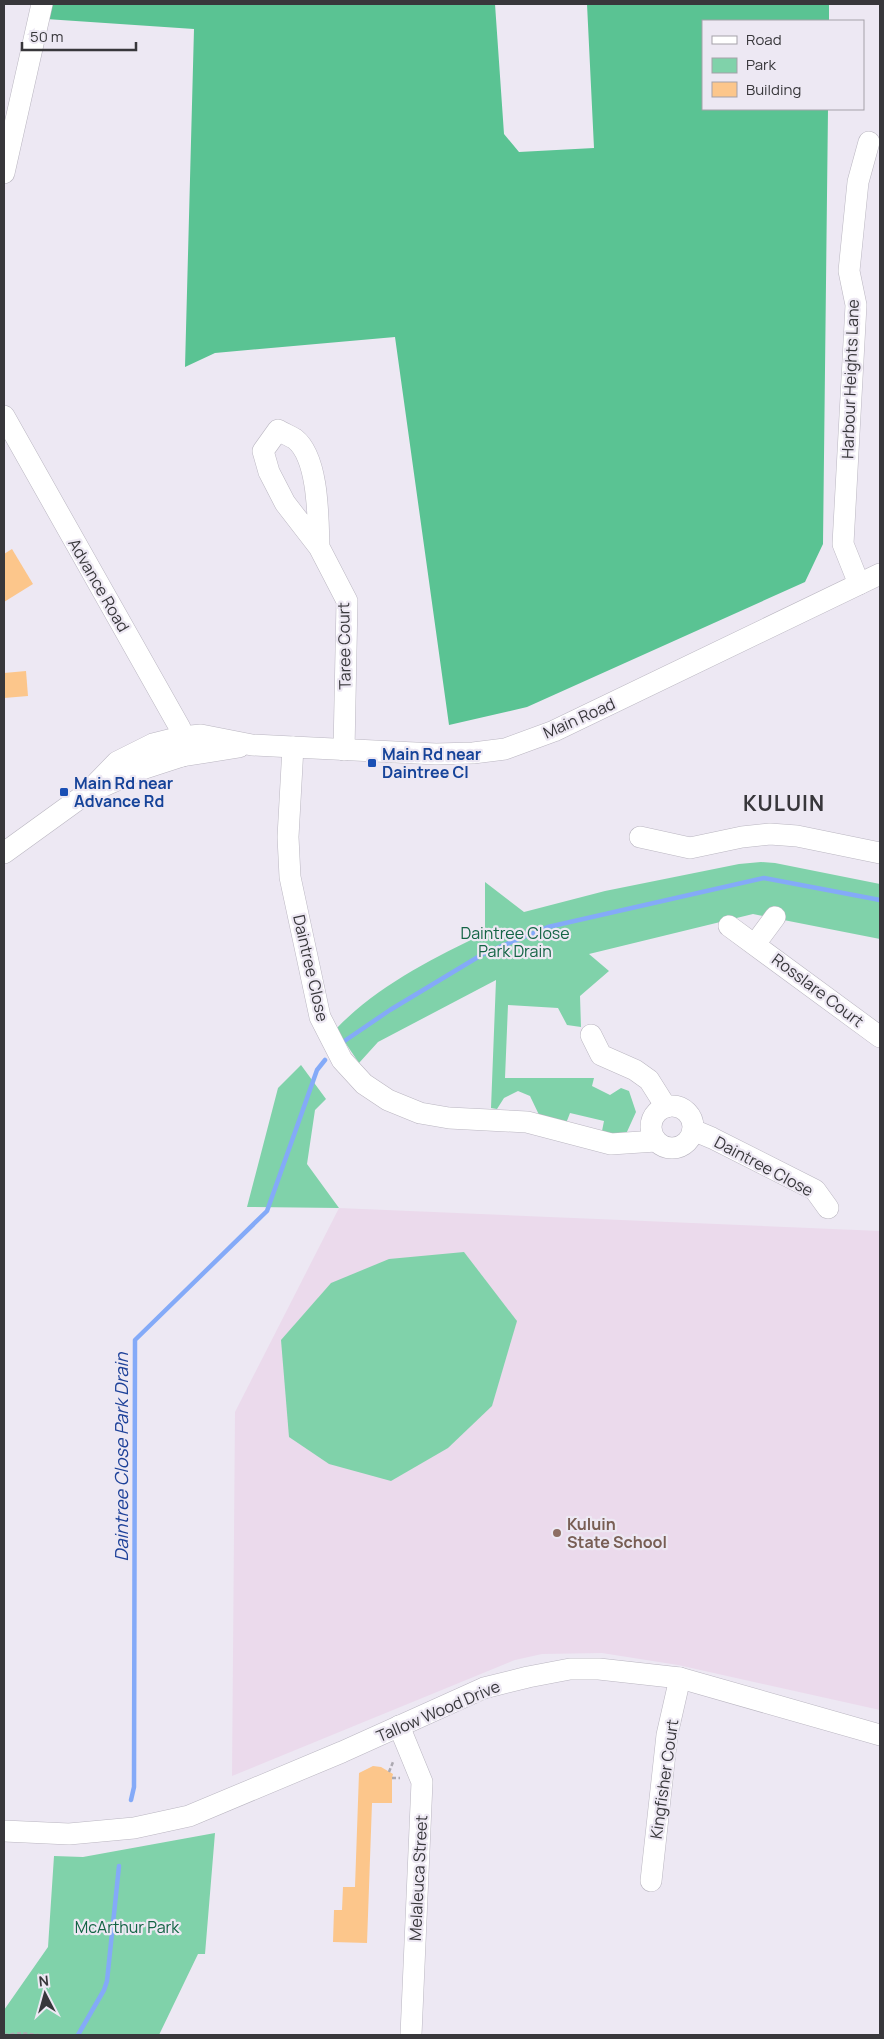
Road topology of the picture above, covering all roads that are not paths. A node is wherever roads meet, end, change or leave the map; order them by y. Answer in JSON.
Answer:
{"nodes":[{"id":1,"x":42,"y":4,"type":"edge"},
{"id":2,"x":869,"y":142,"type":"dead end"},
{"id":3,"x":4,"y":173,"type":"edge"},
{"id":4,"x":4,"y":416,"type":"edge"},
{"id":5,"x":319,"y":547,"type":"junction"},
{"id":6,"x":880,"y":574,"type":"edge"},
{"id":7,"x":860,"y":584,"type":"junction"},
{"id":8,"x":182,"y":747,"type":"junction"},
{"id":9,"x":293,"y":747,"type":"junction"},
{"id":10,"x":344,"y":750,"type":"junction"},
{"id":11,"x":640,"y":837,"type":"dead end"},
{"id":12,"x":4,"y":853,"type":"edge"},
{"id":13,"x":880,"y":853,"type":"edge"},
{"id":14,"x":774,"y":916,"type":"dead end"},
{"id":15,"x":729,"y":926,"type":"dead end"},
{"id":16,"x":755,"y":944,"type":"junction"},
{"id":17,"x":591,"y":1035,"type":"dead end"},
{"id":18,"x":880,"y":1037,"type":"edge"},
{"id":19,"x":666,"y":1107,"type":"junction"},
{"id":20,"x":693,"y":1130,"type":"junction"},
{"id":21,"x":656,"y":1141,"type":"junction"},
{"id":22,"x":828,"y":1208,"type":"dead end"},
{"id":23,"x":680,"y":1678,"type":"junction"},
{"id":24,"x":400,"y":1726,"type":"junction"},
{"id":25,"x":880,"y":1735,"type":"edge"},
{"id":26,"x":4,"y":1831,"type":"edge"},
{"id":27,"x":651,"y":1881,"type":"dead end"},
{"id":28,"x":411,"y":2035,"type":"edge"}],
"edges":[{"from":1,"to":3,"type":"street"},
{"from":2,"to":7,"type":"street","name":"Harbour Heights Lane"},
{"from":4,"to":8,"type":"street","name":"Advance Road"},
{"from":5,"to":5,"type":"street","name":"Taree Court"},
{"from":5,"to":10,"type":"street","name":"Taree Court"},
{"from":6,"to":7,"type":"street","name":"Main Road"},
{"from":7,"to":10,"type":"street","name":"Main Road"},
{"from":8,"to":9,"type":"street","name":"Main Road"},
{"from":8,"to":12,"type":"street","name":"Main Road"},
{"from":9,"to":10,"type":"street","name":"Main Road"},
{"from":9,"to":21,"type":"street","name":"Daintree Close"},
{"from":11,"to":13,"type":"street"},
{"from":14,"to":16,"type":"street","name":"Rosslare Court"},
{"from":15,"to":16,"type":"street","name":"Rosslare Court"},
{"from":16,"to":18,"type":"street","name":"Rosslare Court"},
{"from":17,"to":19,"type":"street"},
{"from":19,"to":20,"type":"street"},
{"from":19,"to":21,"type":"street"},
{"from":20,"to":21,"type":"street"},
{"from":20,"to":22,"type":"street","name":"Daintree Close"},
{"from":23,"to":24,"type":"street","name":"Tallow Wood Drive"},
{"from":23,"to":25,"type":"street","name":"Tallow Wood Drive"},
{"from":23,"to":27,"type":"street","name":"Kingfisher Court"},
{"from":24,"to":26,"type":"street","name":"Tallow Wood Drive"},
{"from":24,"to":28,"type":"street","name":"Melaleuca Street"}]}
